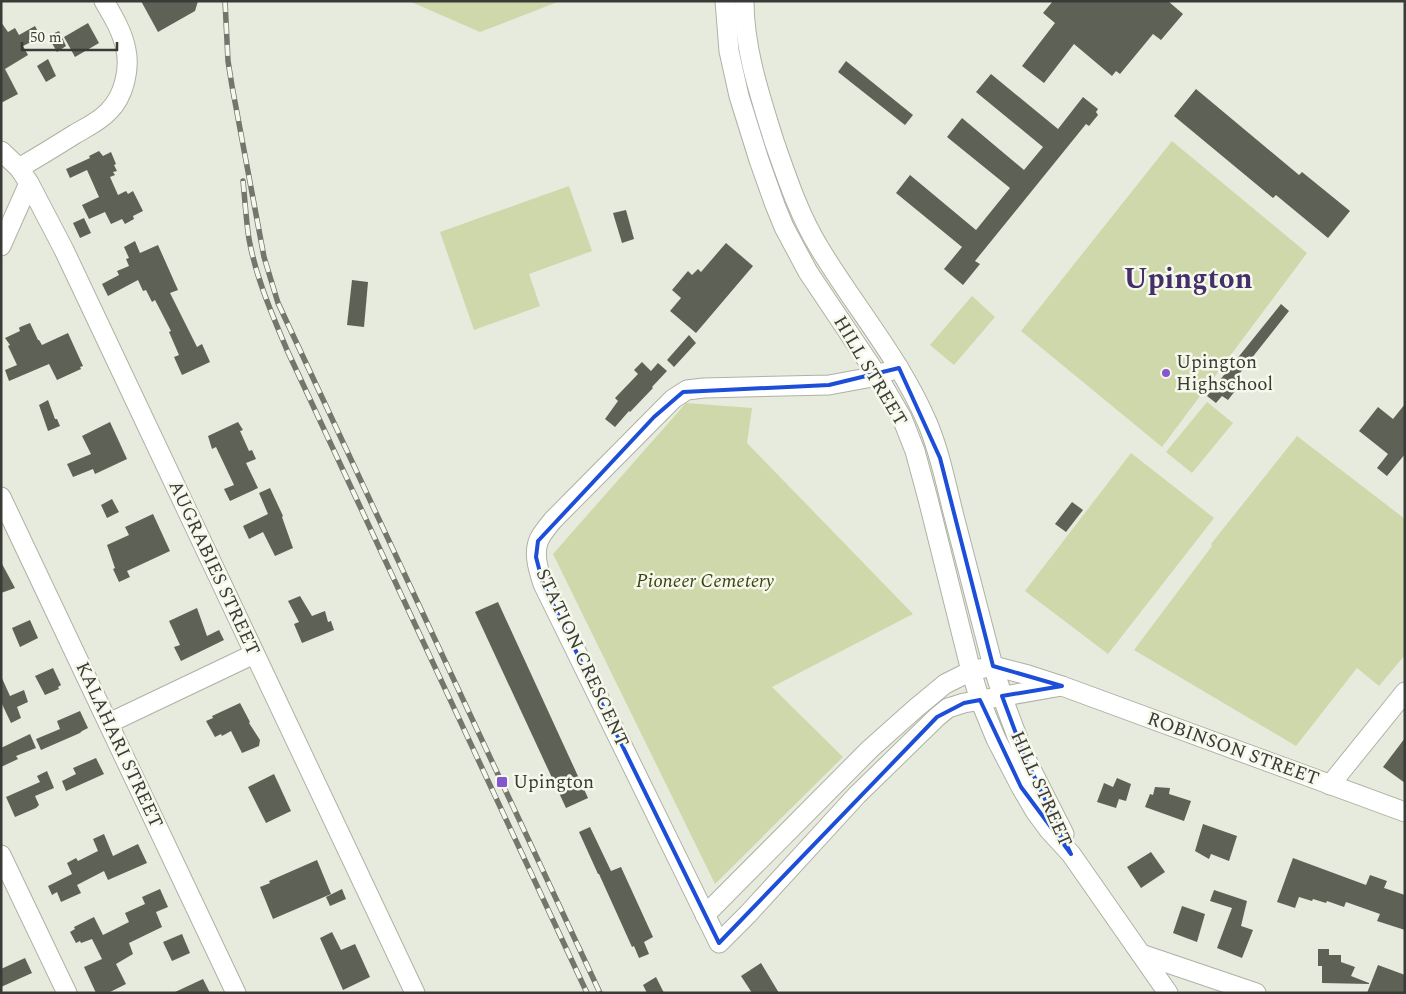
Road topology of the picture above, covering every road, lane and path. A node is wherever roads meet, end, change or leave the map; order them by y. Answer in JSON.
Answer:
{"nodes":[{"id":1,"x":104,"y":1,"type":"edge"},
{"id":2,"x":725,"y":1,"type":"edge"},
{"id":3,"x":744,"y":1,"type":"edge"},
{"id":4,"x":1,"y":151,"type":"edge"},
{"id":5,"x":24,"y":175,"type":"junction"},
{"id":6,"x":1,"y":246,"type":"edge"},
{"id":7,"x":899,"y":368,"type":"junction"},
{"id":8,"x":877,"y":376,"type":"junction"},
{"id":9,"x":1,"y":497,"type":"edge"},
{"id":10,"x":254,"y":654,"type":"junction"},
{"id":11,"x":993,"y":666,"type":"junction"},
{"id":12,"x":971,"y":671,"type":"junction"},
{"id":13,"x":1062,"y":686,"type":"junction"},
{"id":14,"x":1405,"y":692,"type":"edge"},
{"id":15,"x":1002,"y":696,"type":"junction"},
{"id":16,"x":980,"y":700,"type":"junction"},
{"id":17,"x":109,"y":723,"type":"junction"},
{"id":18,"x":1330,"y":785,"type":"junction"},
{"id":19,"x":1405,"y":812,"type":"edge"},
{"id":20,"x":1071,"y":854,"type":"junction"},
{"id":21,"x":1,"y":856,"type":"edge"},
{"id":22,"x":705,"y":915,"type":"junction"},
{"id":23,"x":1141,"y":954,"type":"junction"},
{"id":24,"x":67,"y":993,"type":"edge"},
{"id":25,"x":236,"y":993,"type":"edge"},
{"id":26,"x":415,"y":993,"type":"edge"},
{"id":27,"x":1168,"y":993,"type":"edge"},
{"id":28,"x":1256,"y":993,"type":"edge"}],
"edges":[{"from":1,"to":5,"type":"street"},
{"from":2,"to":8,"type":"street","name":"HILL STREET"},
{"from":3,"to":7,"type":"street","name":"HILL STREET"},
{"from":4,"to":5,"type":"street","name":"AUGRABIES STREET"},
{"from":5,"to":6,"type":"street"},
{"from":5,"to":10,"type":"street","name":"AUGRABIES STREET"},
{"from":7,"to":8,"type":"street","name":"STATION CRESCENT"},
{"from":7,"to":11,"type":"street","name":"HILL STREET"},
{"from":8,"to":12,"type":"street","name":"HILL STREET"},
{"from":8,"to":22,"type":"street","name":"STATION CRESCENT"},
{"from":9,"to":17,"type":"street","name":"KALAHARI STREET"},
{"from":10,"to":17,"type":"street"},
{"from":10,"to":26,"type":"street","name":"AUGRABIES STREET"},
{"from":11,"to":12,"type":"street"},
{"from":11,"to":13,"type":"street","name":"ROBINSON STREET"},
{"from":11,"to":15,"type":"street","name":"HILL STREET"},
{"from":12,"to":16,"type":"street","name":"HILL STREET"},
{"from":12,"to":22,"type":"street"},
{"from":13,"to":15,"type":"street","name":"ROBINSON STREET"},
{"from":13,"to":18,"type":"street","name":"ROBINSON STREET"},
{"from":14,"to":18,"type":"street"},
{"from":15,"to":16,"type":"street","name":"STATION CRESCENT"},
{"from":15,"to":20,"type":"street","name":"HILL STREET"},
{"from":16,"to":20,"type":"street","name":"HILL STREET"},
{"from":16,"to":22,"type":"street","name":"STATION CRESCENT"},
{"from":17,"to":25,"type":"street","name":"KALAHARI STREET"},
{"from":18,"to":19,"type":"street","name":"ROBINSON STREET"},
{"from":20,"to":23,"type":"street"},
{"from":21,"to":24,"type":"street"},
{"from":23,"to":27,"type":"street"},
{"from":23,"to":28,"type":"street"}]}
